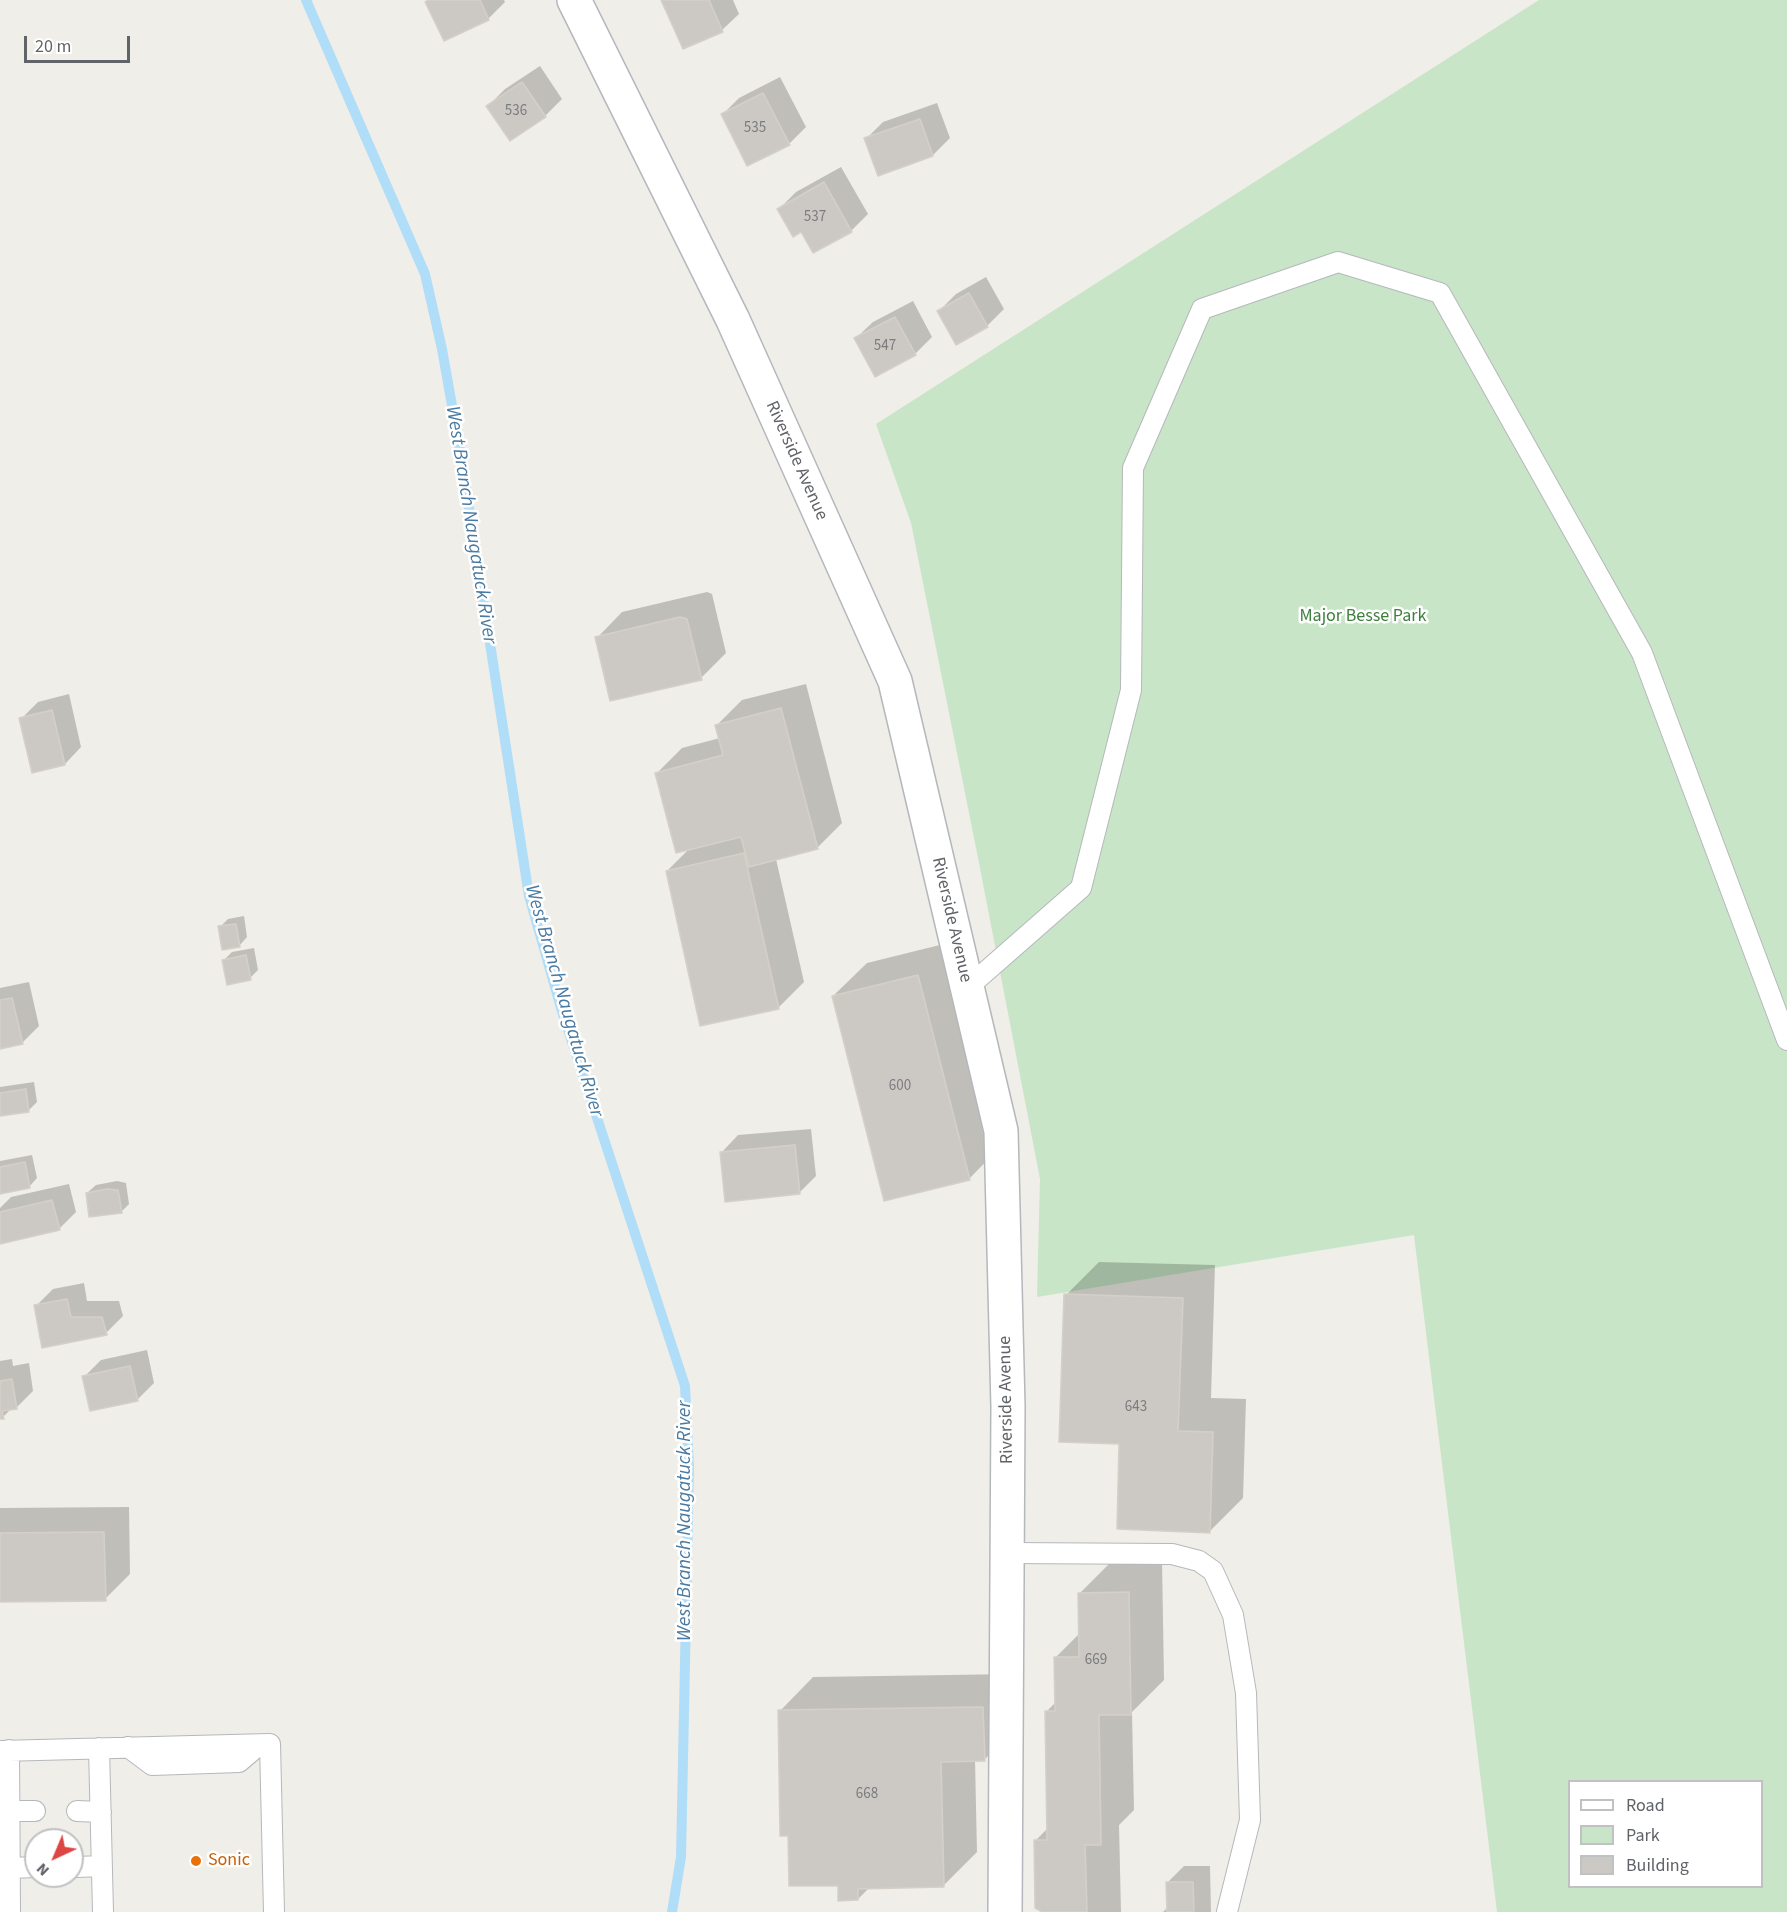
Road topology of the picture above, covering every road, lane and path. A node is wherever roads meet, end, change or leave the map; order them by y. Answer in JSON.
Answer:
{"nodes":[{"id":1,"x":574,"y":0,"type":"edge"},
{"id":2,"x":967,"y":988,"type":"junction"},
{"id":3,"x":1787,"y":1040,"type":"edge"},
{"id":4,"x":1007,"y":1554,"type":"junction"},
{"id":5,"x":99,"y":1748,"type":"junction"},
{"id":6,"x":5,"y":1750,"type":"edge"},
{"id":7,"x":9,"y":1811,"type":"junction"},
{"id":8,"x":35,"y":1811,"type":"dead end"},
{"id":9,"x":77,"y":1811,"type":"dead end"},
{"id":10,"x":101,"y":1812,"type":"junction"},
{"id":11,"x":102,"y":1866,"type":"junction"},
{"id":12,"x":24,"y":1867,"type":"edge"},
{"id":13,"x":84,"y":1867,"type":"edge"},
{"id":14,"x":10,"y":1868,"type":"junction"},
{"id":15,"x":10,"y":1912,"type":"edge"},
{"id":16,"x":103,"y":1912,"type":"edge"},
{"id":17,"x":274,"y":1912,"type":"edge"},
{"id":18,"x":1005,"y":1912,"type":"edge"},
{"id":19,"x":1227,"y":1912,"type":"edge"}],
"edges":[{"from":1,"to":2,"type":"street","name":"Riverside Avenue"},
{"from":2,"to":3,"type":"lane"},
{"from":2,"to":4,"type":"street","name":"Riverside Avenue"},
{"from":4,"to":18,"type":"street","name":"Riverside Avenue"},
{"from":4,"to":19,"type":"lane"},
{"from":5,"to":6,"type":"lane"},
{"from":5,"to":10,"type":"lane"},
{"from":5,"to":17,"type":"lane"},
{"from":6,"to":7,"type":"lane"},
{"from":7,"to":8,"type":"lane"},
{"from":7,"to":14,"type":"lane"},
{"from":9,"to":10,"type":"lane"},
{"from":10,"to":11,"type":"lane"},
{"from":11,"to":13,"type":"lane"},
{"from":11,"to":16,"type":"lane"},
{"from":12,"to":14,"type":"lane"},
{"from":14,"to":15,"type":"lane"}]}
